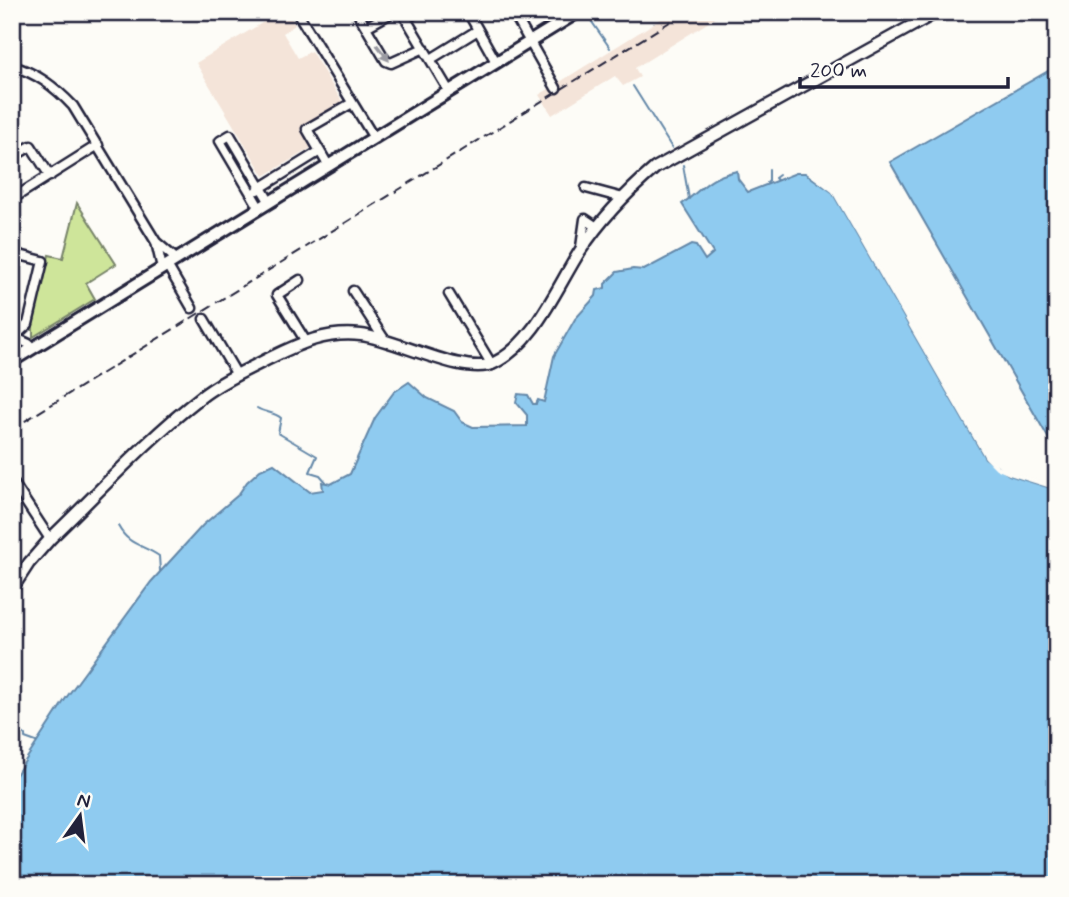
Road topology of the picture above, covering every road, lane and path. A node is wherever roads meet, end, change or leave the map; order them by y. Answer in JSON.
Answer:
{"nodes":[{"id":1,"x":297,"y":12,"type":"edge"},
{"id":2,"x":357,"y":12,"type":"edge"},
{"id":3,"x":393,"y":12,"type":"edge"},
{"id":4,"x":417,"y":12,"type":"edge"},
{"id":5,"x":468,"y":12,"type":"edge"},
{"id":6,"x":513,"y":12,"type":"edge"},
{"id":7,"x":578,"y":12,"type":"edge"},
{"id":8,"x":937,"y":12,"type":"edge"},
{"id":9,"x":404,"y":15,"type":"edge"},
{"id":10,"x":366,"y":27,"type":"junction"},
{"id":11,"x":478,"y":30,"type":"junction"},
{"id":12,"x":530,"y":42,"type":"junction"},
{"id":13,"x":424,"y":48,"type":"junction"},
{"id":14,"x":430,"y":59,"type":"junction"},
{"id":15,"x":496,"y":62,"type":"junction"},
{"id":16,"x":12,"y":66,"type":"edge"},
{"id":17,"x":556,"y":88,"type":"dead end"},
{"id":18,"x":449,"y":91,"type":"junction"},
{"id":19,"x":352,"y":103,"type":"junction"},
{"id":20,"x":374,"y":138,"type":"junction"},
{"id":21,"x":98,"y":145,"type":"junction"},
{"id":22,"x":320,"y":151,"type":"junction"},
{"id":23,"x":12,"y":157,"type":"edge"},
{"id":24,"x":328,"y":165,"type":"junction"},
{"id":25,"x":50,"y":176,"type":"junction"},
{"id":26,"x":261,"y":187,"type":"junction"},
{"id":27,"x":586,"y":188,"type":"dead end"},
{"id":28,"x":251,"y":193,"type":"junction"},
{"id":29,"x":623,"y":198,"type":"junction"},
{"id":30,"x":12,"y":199,"type":"edge"},
{"id":31,"x":264,"y":204,"type":"junction"},
{"id":32,"x":156,"y":242,"type":"junction"},
{"id":33,"x":12,"y":253,"type":"edge"},
{"id":34,"x":169,"y":264,"type":"junction"},
{"id":35,"x":300,"y":281,"type":"dead end"},
{"id":36,"x":353,"y":291,"type":"dead end"},
{"id":37,"x":449,"y":294,"type":"dead end"},
{"id":38,"x":192,"y":308,"type":"dead end"},
{"id":39,"x":204,"y":319,"type":"dead end"},
{"id":40,"x":29,"y":324,"type":"junction"},
{"id":41,"x":13,"y":337,"type":"edge"},
{"id":42,"x":306,"y":340,"type":"junction"},
{"id":43,"x":384,"y":340,"type":"junction"},
{"id":44,"x":31,"y":347,"type":"junction"},
{"id":45,"x":14,"y":357,"type":"edge"},
{"id":46,"x":492,"y":365,"type":"junction"},
{"id":47,"x":237,"y":375,"type":"junction"},
{"id":48,"x":12,"y":481,"type":"edge"},
{"id":49,"x":50,"y":539,"type":"junction"},
{"id":50,"x":12,"y":589,"type":"edge"}],
"edges":[{"from":1,"to":19,"type":"street"},
{"from":2,"to":10,"type":"street"},
{"from":3,"to":10,"type":"street"},
{"from":4,"to":9,"type":"street"},
{"from":5,"to":11,"type":"street"},
{"from":6,"to":12,"type":"street"},
{"from":7,"to":12,"type":"main road"},
{"from":8,"to":29,"type":"street"},
{"from":9,"to":13,"type":"street"},
{"from":10,"to":13,"type":"street","one_way":true},
{"from":11,"to":14,"type":"street"},
{"from":11,"to":15,"type":"street"},
{"from":12,"to":15,"type":"main road"},
{"from":12,"to":17,"type":"street"},
{"from":13,"to":14,"type":"street"},
{"from":14,"to":18,"type":"street"},
{"from":15,"to":18,"type":"main road"},
{"from":16,"to":21,"type":"street"},
{"from":18,"to":20,"type":"main road"},
{"from":19,"to":20,"type":"street"},
{"from":19,"to":22,"type":"street"},
{"from":20,"to":24,"type":"main road"},
{"from":21,"to":25,"type":"street"},
{"from":21,"to":32,"type":"street"},
{"from":22,"to":24,"type":"street"},
{"from":22,"to":26,"type":"street"},
{"from":23,"to":25,"type":"street"},
{"from":24,"to":31,"type":"main road"},
{"from":25,"to":30,"type":"street"},
{"from":26,"to":28,"type":"street"},
{"from":26,"to":28,"type":"street"},
{"from":26,"to":31,"type":"street"},
{"from":27,"to":29,"type":"street"},
{"from":28,"to":31,"type":"street"},
{"from":29,"to":46,"type":"street"},
{"from":31,"to":34,"type":"main road"},
{"from":32,"to":34,"type":"street"},
{"from":32,"to":34,"type":"street"},
{"from":33,"to":40,"type":"street"},
{"from":34,"to":38,"type":"street"},
{"from":34,"to":44,"type":"main road"},
{"from":35,"to":42,"type":"street"},
{"from":36,"to":43,"type":"street"},
{"from":37,"to":46,"type":"street"},
{"from":39,"to":47,"type":"street"},
{"from":40,"to":41,"type":"street"},
{"from":40,"to":44,"type":"street"},
{"from":41,"to":44,"type":"street"},
{"from":42,"to":43,"type":"street"},
{"from":42,"to":47,"type":"street"},
{"from":43,"to":46,"type":"street"},
{"from":44,"to":45,"type":"main road"},
{"from":47,"to":49,"type":"street"},
{"from":48,"to":49,"type":"street"},
{"from":49,"to":50,"type":"street"}]}
